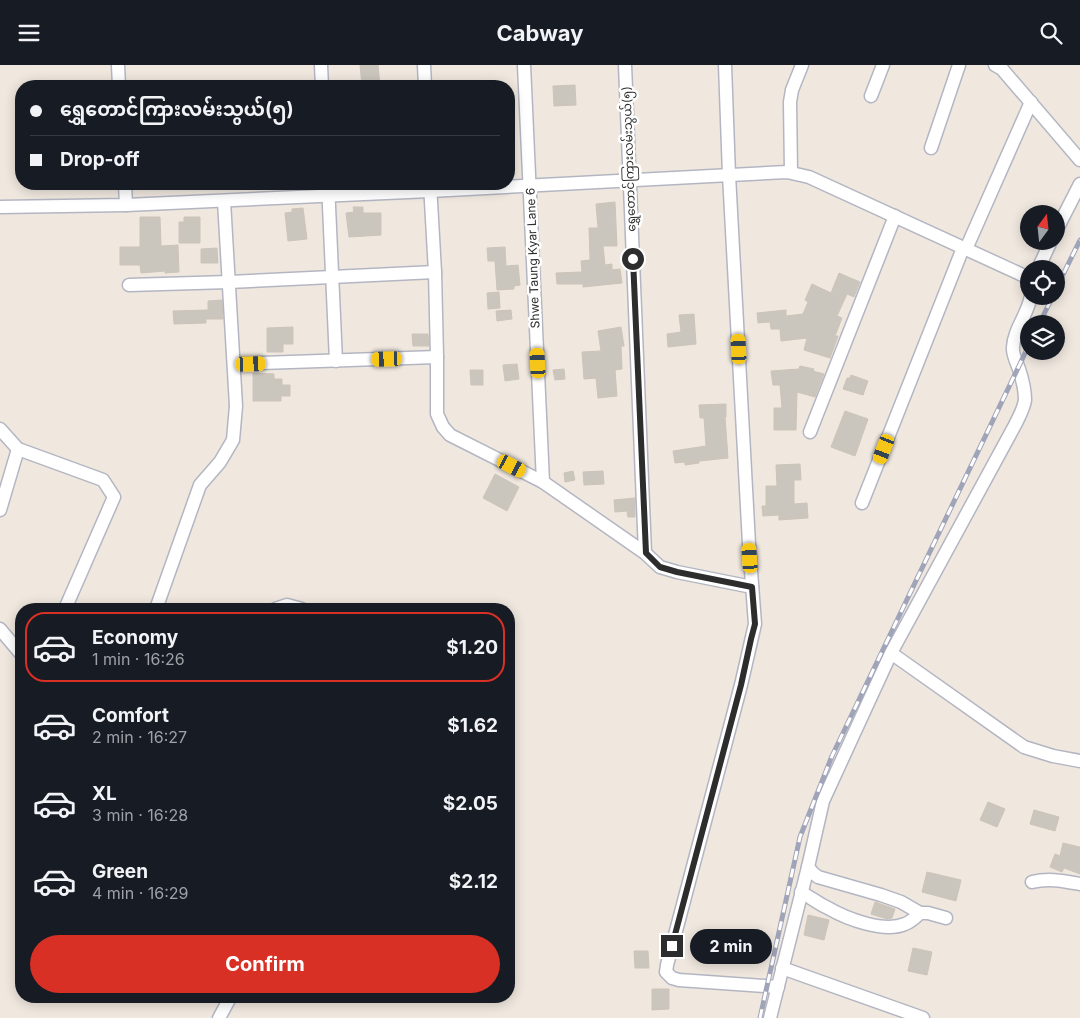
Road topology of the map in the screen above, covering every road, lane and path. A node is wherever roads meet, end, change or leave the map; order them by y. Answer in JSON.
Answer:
{"nodes":[{"id":1,"x":118,"y":65,"type":"edge"},
{"id":2,"x":321,"y":65,"type":"edge"},
{"id":3,"x":424,"y":65,"type":"edge"},
{"id":4,"x":524,"y":65,"type":"edge"},
{"id":5,"x":625,"y":65,"type":"edge"},
{"id":6,"x":725,"y":65,"type":"edge"},
{"id":7,"x":802,"y":65,"type":"edge"},
{"id":8,"x":883,"y":65,"type":"edge"},
{"id":9,"x":959,"y":65,"type":"edge"},
{"id":10,"x":995,"y":65,"type":"edge"},
{"id":11,"x":119,"y":80,"type":"edge"},
{"id":12,"x":322,"y":80,"type":"edge"},
{"id":13,"x":425,"y":80,"type":"edge"},
{"id":14,"x":871,"y":96,"type":"dead end"},
{"id":15,"x":1031,"y":102,"type":"junction"},
{"id":16,"x":930,"y":148,"type":"dead end"},
{"id":17,"x":1080,"y":160,"type":"edge"},
{"id":18,"x":791,"y":172,"type":"junction"},
{"id":19,"x":730,"y":175,"type":"junction"},
{"id":20,"x":630,"y":180,"type":"junction"},
{"id":21,"x":515,"y":185,"type":"edge"},
{"id":22,"x":530,"y":185,"type":"junction"},
{"id":23,"x":1079,"y":188,"type":"edge"},
{"id":24,"x":125,"y":190,"type":"edge"},
{"id":25,"x":328,"y":190,"type":"edge"},
{"id":26,"x":430,"y":190,"type":"edge"},
{"id":27,"x":224,"y":201,"type":"junction"},
{"id":28,"x":126,"y":205,"type":"junction"},
{"id":29,"x":0,"y":207,"type":"edge"},
{"id":30,"x":1065,"y":214,"type":"edge"},
{"id":31,"x":895,"y":217,"type":"junction"},
{"id":32,"x":965,"y":249,"type":"junction"},
{"id":33,"x":435,"y":272,"type":"junction"},
{"id":34,"x":1020,"y":274,"type":"edge"},
{"id":35,"x":332,"y":277,"type":"junction"},
{"id":36,"x":229,"y":282,"type":"junction"},
{"id":37,"x":129,"y":285,"type":"dead end"},
{"id":38,"x":1028,"y":305,"type":"edge"},
{"id":39,"x":437,"y":357,"type":"junction"},
{"id":40,"x":336,"y":361,"type":"junction"},
{"id":41,"x":234,"y":365,"type":"junction"},
{"id":42,"x":0,"y":429,"type":"edge"},
{"id":43,"x":810,"y":432,"type":"dead end"},
{"id":44,"x":18,"y":449,"type":"junction"},
{"id":45,"x":543,"y":482,"type":"junction"},
{"id":46,"x":862,"y":503,"type":"dead end"},
{"id":47,"x":0,"y":510,"type":"edge"},
{"id":48,"x":646,"y":553,"type":"junction"},
{"id":49,"x":752,"y":587,"type":"junction"},
{"id":50,"x":68,"y":603,"type":"edge"},
{"id":51,"x":158,"y":603,"type":"edge"},
{"id":52,"x":0,"y":629,"type":"edge"},
{"id":53,"x":15,"y":647,"type":"edge"},
{"id":54,"x":892,"y":653,"type":"junction"},
{"id":55,"x":1080,"y":761,"type":"edge"},
{"id":56,"x":808,"y":867,"type":"junction"},
{"id":57,"x":1032,"y":882,"type":"dead end"},
{"id":58,"x":1080,"y":884,"type":"edge"},
{"id":59,"x":801,"y":892,"type":"junction"},
{"id":60,"x":920,"y":913,"type":"junction"},
{"id":61,"x":946,"y":918,"type":"dead end"},
{"id":62,"x":782,"y":968,"type":"junction"},
{"id":63,"x":778,"y":987,"type":"junction"},
{"id":64,"x":227,"y":1003,"type":"edge"},
{"id":65,"x":219,"y":1018,"type":"edge"},
{"id":66,"x":770,"y":1018,"type":"edge"},
{"id":67,"x":923,"y":1018,"type":"edge"}],
"edges":[{"from":1,"to":11,"type":"street"},
{"from":2,"to":12,"type":"street"},
{"from":3,"to":13,"type":"street"},
{"from":4,"to":22,"type":"street","name":"Shwe Taung Kyar Lane 6"},
{"from":5,"to":20,"type":"street","name":"ရွှေတောင်ကြားလမ်းသွယ်(၅)"},
{"from":6,"to":19,"type":"street"},
{"from":7,"to":18,"type":"street"},
{"from":8,"to":14,"type":"street"},
{"from":9,"to":16,"type":"street"},
{"from":10,"to":15,"type":"street"},
{"from":15,"to":17,"type":"street"},
{"from":15,"to":32,"type":"street"},
{"from":18,"to":19,"type":"street"},
{"from":18,"to":31,"type":"street"},
{"from":19,"to":20,"type":"street"},
{"from":19,"to":49,"type":"street"},
{"from":20,"to":22,"type":"street"},
{"from":20,"to":48,"type":"street","name":"ရွှေတောင်ကြားလမ်းသွယ်(၅)"},
{"from":21,"to":22,"type":"street"},
{"from":22,"to":45,"type":"street","name":"Shwe Taung Kyar Lane 6"},
{"from":23,"to":30,"type":"street"},
{"from":24,"to":28,"type":"street"},
{"from":25,"to":27,"type":"street"},
{"from":25,"to":35,"type":"street"},
{"from":26,"to":33,"type":"street"},
{"from":27,"to":28,"type":"street"},
{"from":27,"to":36,"type":"street"},
{"from":28,"to":29,"type":"street"},
{"from":31,"to":32,"type":"street"},
{"from":31,"to":43,"type":"street"},
{"from":32,"to":34,"type":"street"},
{"from":32,"to":46,"type":"street"},
{"from":33,"to":35,"type":"street"},
{"from":33,"to":39,"type":"street"},
{"from":35,"to":36,"type":"street"},
{"from":35,"to":40,"type":"street"},
{"from":36,"to":37,"type":"street"},
{"from":36,"to":41,"type":"street"},
{"from":38,"to":54,"type":"street"},
{"from":39,"to":40,"type":"street"},
{"from":39,"to":45,"type":"street"},
{"from":40,"to":41,"type":"street"},
{"from":41,"to":51,"type":"street"},
{"from":42,"to":44,"type":"street"},
{"from":44,"to":47,"type":"street"},
{"from":44,"to":50,"type":"street"},
{"from":45,"to":48,"type":"street"},
{"from":48,"to":49,"type":"street"},
{"from":49,"to":63,"type":"street"},
{"from":52,"to":53,"type":"street"},
{"from":54,"to":55,"type":"street"},
{"from":54,"to":56,"type":"street"},
{"from":56,"to":59,"type":"street"},
{"from":56,"to":60,"type":"street"},
{"from":57,"to":58,"type":"street"},
{"from":59,"to":60,"type":"street"},
{"from":59,"to":62,"type":"street"},
{"from":60,"to":61,"type":"street"},
{"from":62,"to":63,"type":"street"},
{"from":62,"to":67,"type":"street"},
{"from":63,"to":66,"type":"street"},
{"from":64,"to":65,"type":"street"}]}
